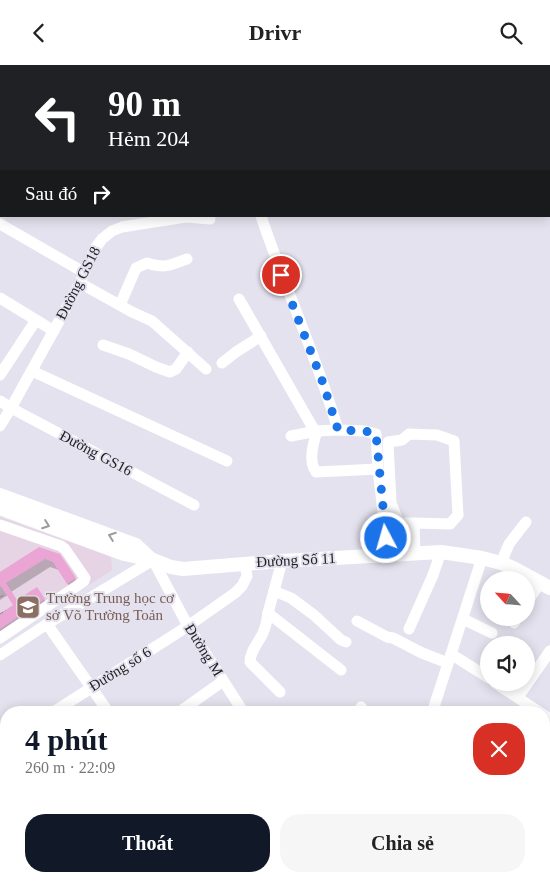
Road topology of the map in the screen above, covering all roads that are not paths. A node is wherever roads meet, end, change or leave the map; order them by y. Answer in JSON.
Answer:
{"nodes":[{"id":1,"x":186,"y":217,"type":"edge"},
{"id":2,"x":261,"y":217,"type":"edge"},
{"id":3,"x":210,"y":219,"type":"dead end"},
{"id":4,"x":0,"y":223,"type":"edge"},
{"id":5,"x":188,"y":259,"type":"dead end"},
{"id":6,"x":82,"y":278,"type":"junction"},
{"id":7,"x":0,"y":297,"type":"edge"},
{"id":8,"x":239,"y":299,"type":"dead end"},
{"id":9,"x":120,"y":305,"type":"junction"},
{"id":10,"x":36,"y":320,"type":"junction"},
{"id":11,"x":54,"y":331,"type":"junction"},
{"id":12,"x":261,"y":336,"type":"junction"},
{"id":13,"x":103,"y":345,"type":"dead end"},
{"id":14,"x":188,"y":352,"type":"junction"},
{"id":15,"x":222,"y":363,"type":"dead end"},
{"id":16,"x":206,"y":369,"type":"dead end"},
{"id":17,"x":32,"y":371,"type":"junction"},
{"id":18,"x":0,"y":375,"type":"edge"},
{"id":19,"x":0,"y":401,"type":"edge"},
{"id":20,"x":11,"y":408,"type":"junction"},
{"id":21,"x":0,"y":425,"type":"edge"},
{"id":22,"x":338,"y":430,"type":"junction"},
{"id":23,"x":317,"y":431,"type":"junction"},
{"id":24,"x":291,"y":436,"type":"dead end"},
{"id":25,"x":227,"y":461,"type":"dead end"},
{"id":26,"x":378,"y":469,"type":"junction"},
{"id":27,"x":0,"y":495,"type":"edge"},
{"id":28,"x":194,"y":505,"type":"dead end"},
{"id":29,"x":0,"y":508,"type":"edge"},
{"id":30,"x":526,"y":522,"type":"dead end"},
{"id":31,"x":414,"y":523,"type":"junction"},
{"id":32,"x":0,"y":525,"type":"edge"},
{"id":33,"x":441,"y":552,"type":"junction"},
{"id":34,"x":415,"y":554,"type":"junction"},
{"id":35,"x":388,"y":555,"type":"junction"},
{"id":36,"x":482,"y":558,"type":"junction"},
{"id":37,"x":153,"y":561,"type":"junction"},
{"id":38,"x":282,"y":561,"type":"junction"},
{"id":39,"x":245,"y":563,"type":"junction"},
{"id":40,"x":501,"y":563,"type":"junction"},
{"id":41,"x":545,"y":585,"type":"edge"},
{"id":42,"x":274,"y":591,"type":"junction"},
{"id":43,"x":535,"y":595,"type":"edge"},
{"id":44,"x":268,"y":613,"type":"junction"},
{"id":45,"x":32,"y":616,"type":"junction"},
{"id":46,"x":462,"y":619,"type":"junction"},
{"id":47,"x":357,"y":621,"type":"dead end"},
{"id":48,"x":188,"y":626,"type":"junction"},
{"id":49,"x":43,"y":627,"type":"junction"},
{"id":50,"x":409,"y":629,"type":"dead end"},
{"id":51,"x":492,"y":633,"type":"dead end"},
{"id":52,"x":0,"y":638,"type":"edge"},
{"id":53,"x":346,"y":642,"type":"dead end"},
{"id":54,"x":550,"y":651,"type":"edge"},
{"id":55,"x":0,"y":655,"type":"edge"},
{"id":56,"x":449,"y":659,"type":"junction"},
{"id":57,"x":342,"y":670,"type":"dead end"},
{"id":58,"x":480,"y":674,"type":"edge"},
{"id":59,"x":223,"y":681,"type":"junction"},
{"id":60,"x":92,"y":687,"type":"junction"},
{"id":61,"x":509,"y":691,"type":"edge"},
{"id":62,"x":280,"y":692,"type":"dead end"},
{"id":63,"x":518,"y":697,"type":"junction"},
{"id":64,"x":63,"y":706,"type":"edge"},
{"id":65,"x":104,"y":706,"type":"edge"},
{"id":66,"x":188,"y":706,"type":"edge"},
{"id":67,"x":239,"y":706,"type":"edge"},
{"id":68,"x":437,"y":706,"type":"edge"},
{"id":69,"x":532,"y":706,"type":"edge"}],
"edges":[{"from":1,"to":3,"type":"street","name":"Đường GS18"},
{"from":1,"to":6,"type":"street","name":"Đường GS18"},
{"from":2,"to":22,"type":"street"},
{"from":4,"to":6,"type":"street"},
{"from":5,"to":9,"type":"street"},
{"from":6,"to":9,"type":"street"},
{"from":6,"to":11,"type":"street","name":"Đường GS18"},
{"from":7,"to":10,"type":"street"},
{"from":8,"to":12,"type":"street"},
{"from":9,"to":14,"type":"street"},
{"from":10,"to":11,"type":"street"},
{"from":10,"to":18,"type":"street"},
{"from":11,"to":17,"type":"street","name":"Đường GS18"},
{"from":12,"to":15,"type":"street"},
{"from":12,"to":23,"type":"street"},
{"from":13,"to":14,"type":"street"},
{"from":14,"to":16,"type":"street"},
{"from":17,"to":20,"type":"street","name":"Đường GS18"},
{"from":17,"to":25,"type":"street"},
{"from":19,"to":20,"type":"street","name":"Đường GS16"},
{"from":20,"to":21,"type":"street","name":"Đường GS18"},
{"from":20,"to":28,"type":"street","name":"Đường GS16"},
{"from":22,"to":23,"type":"street"},
{"from":22,"to":26,"type":"street"},
{"from":23,"to":24,"type":"street"},
{"from":23,"to":26,"type":"street"},
{"from":26,"to":35,"type":"street"},
{"from":37,"to":27,"type":"main road","one_way":true},
{"from":29,"to":37,"type":"main road","name":"Đường Số 11","one_way":true},
{"from":30,"to":40,"type":"street"},
{"from":31,"to":31,"type":"street"},
{"from":31,"to":34,"type":"street"},
{"from":32,"to":45,"type":"street"},
{"from":33,"to":34,"type":"main road","name":"Đường Số 11"},
{"from":33,"to":36,"type":"main road","name":"Đường Số 11"},
{"from":33,"to":50,"type":"street"},
{"from":34,"to":35,"type":"main road","name":"Đường Số 11"},
{"from":35,"to":38,"type":"main road","name":"Đường Số 11"},
{"from":36,"to":40,"type":"main road","name":"Đường Số 11"},
{"from":36,"to":46,"type":"street"},
{"from":37,"to":39,"type":"main road","name":"Đường Số 11"},
{"from":37,"to":48,"type":"street","name":"Đường M"},
{"from":37,"to":49,"type":"street"},
{"from":38,"to":39,"type":"main road","name":"Đường Số 11"},
{"from":38,"to":42,"type":"street"},
{"from":39,"to":48,"type":"street","name":"Đường số 6"},
{"from":40,"to":41,"type":"main road","name":"Đường Số 11"},
{"from":41,"to":43,"type":"street"},
{"from":42,"to":44,"type":"street"},
{"from":42,"to":53,"type":"street"},
{"from":44,"to":57,"type":"street"},
{"from":44,"to":62,"type":"street"},
{"from":45,"to":49,"type":"street"},
{"from":45,"to":52,"type":"street"},
{"from":46,"to":51,"type":"street"},
{"from":46,"to":56,"type":"street"},
{"from":47,"to":56,"type":"street"},
{"from":48,"to":59,"type":"street","name":"Đường M"},
{"from":48,"to":60,"type":"street","name":"Đường số 6"},
{"from":49,"to":55,"type":"street"},
{"from":49,"to":60,"type":"street"},
{"from":54,"to":63,"type":"street"},
{"from":56,"to":58,"type":"street"},
{"from":56,"to":68,"type":"street"},
{"from":59,"to":66,"type":"street"},
{"from":59,"to":67,"type":"street","name":"Đường M"},
{"from":60,"to":64,"type":"street","name":"Đường số 6"},
{"from":60,"to":65,"type":"street"},
{"from":61,"to":63,"type":"street"},
{"from":63,"to":69,"type":"street"}]}
